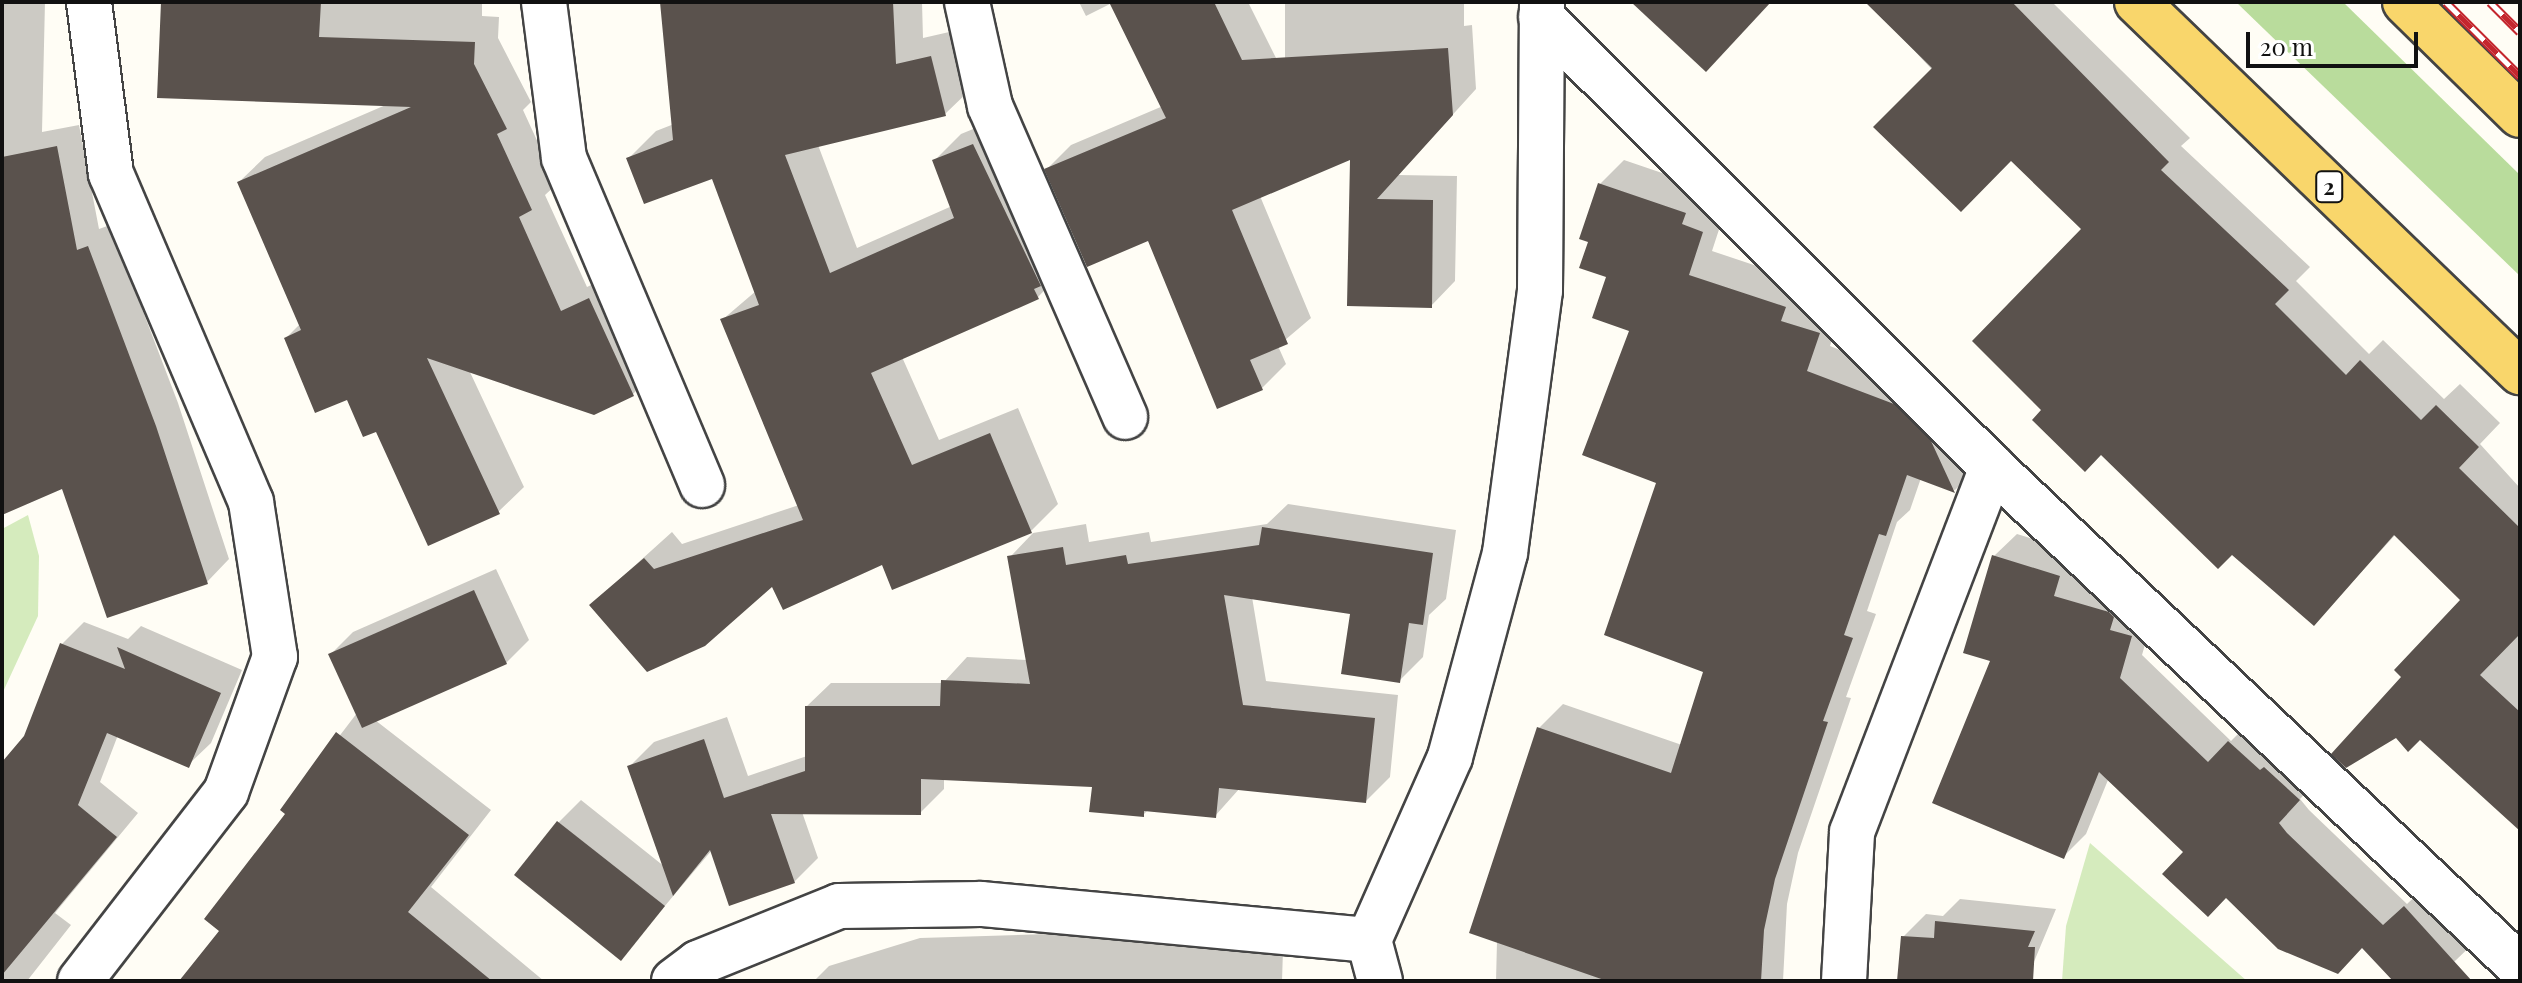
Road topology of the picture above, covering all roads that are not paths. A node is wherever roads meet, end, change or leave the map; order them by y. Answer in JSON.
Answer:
{"nodes":[{"id":1,"x":89,"y":2,"type":"edge"},
{"id":2,"x":544,"y":2,"type":"edge"},
{"id":3,"x":967,"y":2,"type":"edge"},
{"id":4,"x":2137,"y":2,"type":"edge"},
{"id":5,"x":2405,"y":2,"type":"edge"},
{"id":6,"x":1542,"y":9,"type":"edge"},
{"id":7,"x":2520,"y":115,"type":"edge"},
{"id":8,"x":2520,"y":372,"type":"edge"},
{"id":9,"x":1125,"y":417,"type":"dead end"},
{"id":10,"x":1992,"y":467,"type":"junction"},
{"id":11,"x":702,"y":485,"type":"dead end"},
{"id":12,"x":1374,"y":960,"type":"edge"},
{"id":13,"x":2510,"y":970,"type":"edge"},
{"id":14,"x":80,"y":981,"type":"edge"},
{"id":15,"x":674,"y":981,"type":"edge"},
{"id":16,"x":1844,"y":981,"type":"edge"}],
"edges":[{"from":1,"to":14,"type":"street"},
{"from":2,"to":11,"type":"street"},
{"from":3,"to":9,"type":"street"},
{"from":4,"to":8,"type":"main road","number":"2"},
{"from":5,"to":7,"type":"main road"},
{"from":6,"to":10,"type":"street"},
{"from":6,"to":12,"type":"street"},
{"from":10,"to":13,"type":"street"},
{"from":10,"to":16,"type":"street"},
{"from":12,"to":15,"type":"street"}]}
